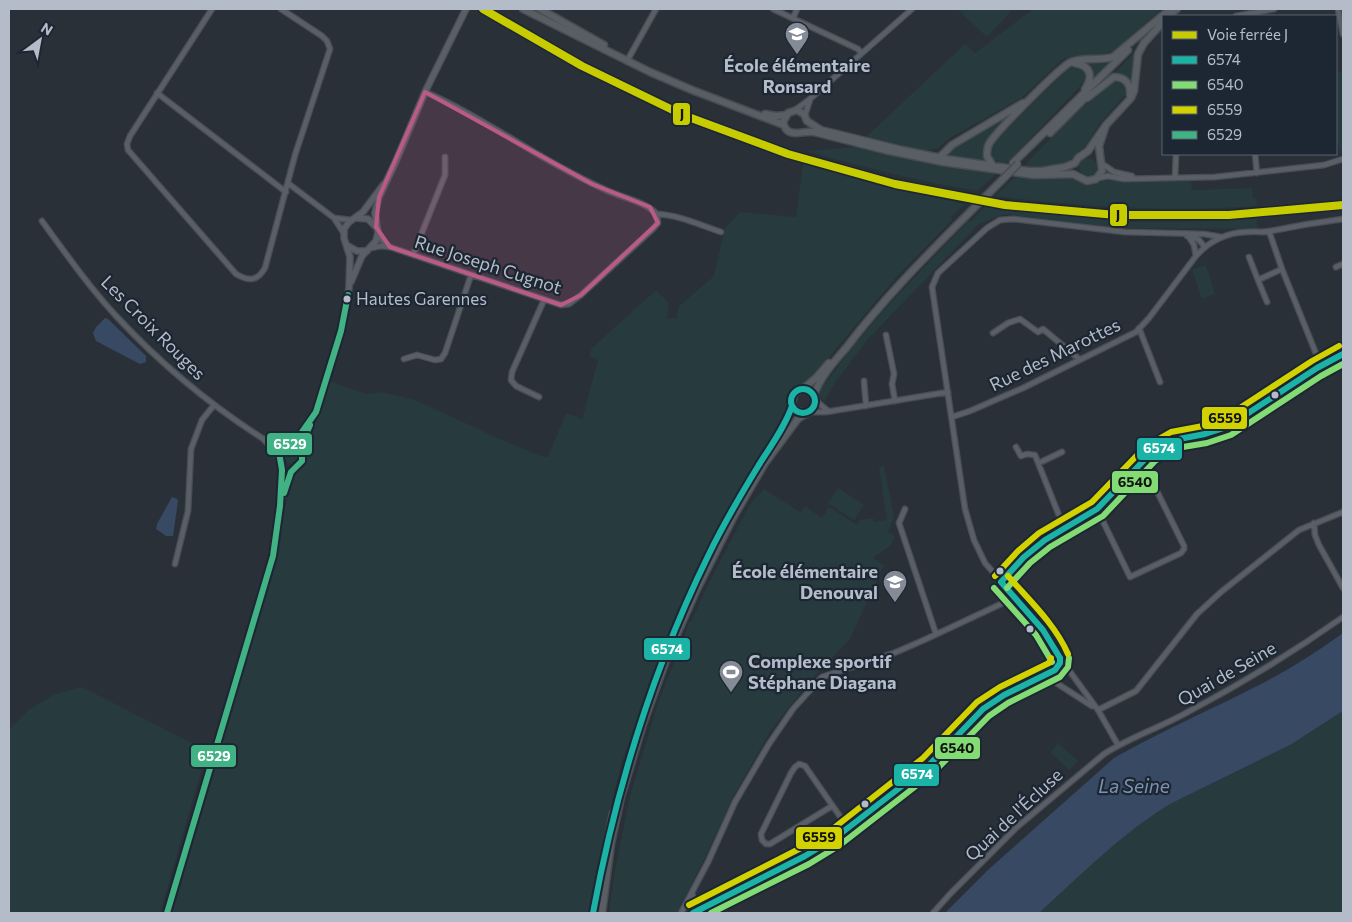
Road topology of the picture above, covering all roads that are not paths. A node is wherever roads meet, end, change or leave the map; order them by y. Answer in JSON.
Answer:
{"nodes":[{"id":1,"x":212,"y":9,"type":"edge"},
{"id":2,"x":281,"y":9,"type":"edge"},
{"id":3,"x":466,"y":9,"type":"edge"},
{"id":4,"x":523,"y":9,"type":"edge"},
{"id":5,"x":540,"y":9,"type":"edge"},
{"id":6,"x":656,"y":9,"type":"edge"},
{"id":7,"x":773,"y":9,"type":"edge"},
{"id":8,"x":797,"y":9,"type":"edge"},
{"id":9,"x":912,"y":9,"type":"edge"},
{"id":10,"x":1274,"y":9,"type":"edge"},
{"id":11,"x":1338,"y":9,"type":"edge"},
{"id":12,"x":1241,"y":15,"type":"edge"},
{"id":13,"x":793,"y":18,"type":"junction"},
{"id":14,"x":1162,"y":20,"type":"edge"},
{"id":15,"x":1162,"y":21,"type":"edge"},
{"id":16,"x":1162,"y":21,"type":"edge"},
{"id":17,"x":1162,"y":21,"type":"edge"},
{"id":18,"x":1343,"y":34,"type":"edge"},
{"id":19,"x":861,"y":53,"type":"junction"},
{"id":20,"x":628,"y":59,"type":"junction"},
{"id":21,"x":1070,"y":62,"type":"junction"},
{"id":22,"x":425,"y":92,"type":"junction"},
{"id":23,"x":158,"y":93,"type":"junction"},
{"id":24,"x":1033,"y":97,"type":"junction"},
{"id":25,"x":810,"y":99,"type":"junction"},
{"id":26,"x":1128,"y":102,"type":"junction"},
{"id":27,"x":1076,"y":107,"type":"junction"},
{"id":28,"x":795,"y":110,"type":"junction"},
{"id":29,"x":786,"y":115,"type":"junction"},
{"id":30,"x":1061,"y":116,"type":"junction"},
{"id":31,"x":806,"y":118,"type":"junction"},
{"id":32,"x":1106,"y":125,"type":"junction"},
{"id":33,"x":784,"y":126,"type":"junction"},
{"id":34,"x":803,"y":130,"type":"junction"},
{"id":35,"x":1084,"y":154,"type":"junction"},
{"id":36,"x":1176,"y":155,"type":"edge"},
{"id":37,"x":1255,"y":155,"type":"edge"},
{"id":38,"x":445,"y":157,"type":"dead end"},
{"id":39,"x":939,"y":158,"type":"junction"},
{"id":40,"x":1343,"y":159,"type":"edge"},
{"id":41,"x":1101,"y":161,"type":"junction"},
{"id":42,"x":1016,"y":163,"type":"junction"},
{"id":43,"x":1075,"y":163,"type":"junction"},
{"id":44,"x":993,"y":166,"type":"junction"},
{"id":45,"x":1257,"y":173,"type":"junction"},
{"id":46,"x":1077,"y":175,"type":"junction"},
{"id":47,"x":1141,"y":177,"type":"junction"},
{"id":48,"x":1174,"y":177,"type":"junction"},
{"id":49,"x":1098,"y":178,"type":"junction"},
{"id":50,"x":289,"y":184,"type":"junction"},
{"id":51,"x":384,"y":184,"type":"junction"},
{"id":52,"x":286,"y":192,"type":"junction"},
{"id":53,"x":657,"y":214,"type":"junction"},
{"id":54,"x":334,"y":218,"type":"junction"},
{"id":55,"x":354,"y":219,"type":"junction"},
{"id":56,"x":959,"y":219,"type":"junction"},
{"id":57,"x":1343,"y":219,"type":"edge"},
{"id":58,"x":42,"y":221,"type":"dead end"},
{"id":59,"x":377,"y":230,"type":"junction"},
{"id":60,"x":721,"y":232,"type":"dead end"},
{"id":61,"x":1269,"y":232,"type":"junction"},
{"id":62,"x":343,"y":234,"type":"junction"},
{"id":63,"x":1183,"y":234,"type":"junction"},
{"id":64,"x":1204,"y":234,"type":"junction"},
{"id":65,"x":1189,"y":237,"type":"junction"},
{"id":66,"x":1221,"y":238,"type":"junction"},
{"id":67,"x":347,"y":245,"type":"junction"},
{"id":68,"x":1207,"y":245,"type":"junction"},
{"id":69,"x":390,"y":247,"type":"junction"},
{"id":70,"x":369,"y":249,"type":"junction"},
{"id":71,"x":413,"y":255,"type":"junction"},
{"id":72,"x":1196,"y":256,"type":"junction"},
{"id":73,"x":1249,"y":257,"type":"dead end"},
{"id":74,"x":1343,"y":264,"type":"edge"},
{"id":75,"x":1336,"y":267,"type":"dead end"},
{"id":76,"x":1282,"y":269,"type":"junction"},
{"id":77,"x":471,"y":275,"type":"junction"},
{"id":78,"x":1258,"y":280,"type":"junction"},
{"id":79,"x":349,"y":288,"type":"junction"},
{"id":80,"x":544,"y":300,"type":"junction"},
{"id":81,"x":1267,"y":302,"type":"dead end"},
{"id":82,"x":1139,"y":328,"type":"junction"},
{"id":83,"x":993,"y":333,"type":"dead end"},
{"id":84,"x":886,"y":335,"type":"dead end"},
{"id":85,"x":1343,"y":354,"type":"edge"},
{"id":86,"x":404,"y":359,"type":"dead end"},
{"id":87,"x":1080,"y":359,"type":"junction"},
{"id":88,"x":1321,"y":366,"type":"junction"},
{"id":89,"x":864,"y":381,"type":"dead end"},
{"id":90,"x":1160,"y":382,"type":"dead end"},
{"id":91,"x":803,"y":389,"type":"junction"},
{"id":92,"x":948,"y":392,"type":"junction"},
{"id":93,"x":539,"y":397,"type":"dead end"},
{"id":94,"x":815,"y":398,"type":"junction"},
{"id":95,"x":895,"y":401,"type":"junction"},
{"id":96,"x":214,"y":405,"type":"junction"},
{"id":97,"x":792,"y":406,"type":"junction"},
{"id":98,"x":866,"y":406,"type":"junction"},
{"id":99,"x":316,"y":412,"type":"junction"},
{"id":100,"x":807,"y":412,"type":"junction"},
{"id":101,"x":830,"y":412,"type":"junction"},
{"id":102,"x":952,"y":417,"type":"junction"},
{"id":103,"x":262,"y":438,"type":"junction"},
{"id":104,"x":287,"y":445,"type":"junction"},
{"id":105,"x":1016,"y":447,"type":"dead end"},
{"id":106,"x":1062,"y":452,"type":"dead end"},
{"id":107,"x":302,"y":453,"type":"junction"},
{"id":108,"x":1142,"y":460,"type":"junction"},
{"id":109,"x":280,"y":461,"type":"junction"},
{"id":110,"x":1039,"y":463,"type":"junction"},
{"id":111,"x":295,"y":468,"type":"junction"},
{"id":112,"x":280,"y":506,"type":"junction"},
{"id":113,"x":905,"y":509,"type":"dead end"},
{"id":114,"x":1097,"y":509,"type":"junction"},
{"id":115,"x":1343,"y":512,"type":"edge"},
{"id":116,"x":1314,"y":523,"type":"junction"},
{"id":117,"x":1064,"y":528,"type":"junction"},
{"id":118,"x":175,"y":564,"type":"dead end"},
{"id":119,"x":1001,"y":582,"type":"junction"},
{"id":120,"x":1343,"y":588,"type":"edge"},
{"id":121,"x":1012,"y":594,"type":"junction"},
{"id":122,"x":1343,"y":618,"type":"edge"},
{"id":123,"x":936,"y":634,"type":"junction"},
{"id":124,"x":1060,"y":658,"type":"junction"},
{"id":125,"x":1059,"y":665,"type":"junction"},
{"id":126,"x":1068,"y":667,"type":"junction"},
{"id":127,"x":1046,"y":675,"type":"junction"},
{"id":128,"x":1096,"y":708,"type":"junction"},
{"id":129,"x":1118,"y":744,"type":"junction"},
{"id":130,"x":832,"y":806,"type":"junction"},
{"id":131,"x":848,"y":828,"type":"junction"},
{"id":132,"x":692,"y":893,"type":"junction"},
{"id":133,"x":704,"y":907,"type":"junction"},
{"id":134,"x":167,"y":913,"type":"edge"},
{"id":135,"x":593,"y":913,"type":"edge"},
{"id":136,"x":602,"y":913,"type":"edge"},
{"id":137,"x":681,"y":913,"type":"edge"},
{"id":138,"x":693,"y":913,"type":"edge"},
{"id":139,"x":933,"y":913,"type":"edge"}],
"edges":[{"from":1,"to":23,"type":"street"},
{"from":2,"to":50,"type":"street"},
{"from":3,"to":22,"type":"street"},
{"from":4,"to":20,"type":"main road"},
{"from":5,"to":20,"type":"main road"},
{"from":6,"to":20,"type":"street"},
{"from":7,"to":13,"type":"street"},
{"from":8,"to":13,"type":"street"},
{"from":9,"to":19,"type":"street"},
{"from":10,"to":12,"type":"street"},
{"from":11,"to":18,"type":"street"},
{"from":13,"to":19,"type":"street"},
{"from":14,"to":21,"type":"main road"},
{"from":15,"to":26,"type":"main road"},
{"from":16,"to":27,"type":"main road"},
{"from":17,"to":30,"type":"main road"},
{"from":19,"to":25,"type":"street"},
{"from":20,"to":29,"type":"main road"},
{"from":20,"to":33,"type":"main road"},
{"from":21,"to":24,"type":"main road"},
{"from":21,"to":30,"type":"main road"},
{"from":22,"to":51,"type":"street"},
{"from":22,"to":53,"type":"street"},
{"from":23,"to":52,"type":"street"},
{"from":23,"to":52,"type":"street"},
{"from":24,"to":39,"type":"main road"},
{"from":24,"to":44,"type":"main road"},
{"from":25,"to":28,"type":"street"},
{"from":25,"to":31,"type":"street"},
{"from":26,"to":27,"type":"main road"},
{"from":26,"to":32,"type":"main road"},
{"from":27,"to":42,"type":"main road"},
{"from":28,"to":29,"type":"main road"},
{"from":28,"to":31,"type":"main road"},
{"from":29,"to":33,"type":"main road"},
{"from":30,"to":42,"type":"main road"},
{"from":31,"to":34,"type":"main road"},
{"from":31,"to":39,"type":"main road"},
{"from":32,"to":35,"type":"main road"},
{"from":32,"to":41,"type":"main road"},
{"from":33,"to":34,"type":"main road"},
{"from":34,"to":46,"type":"main road"},
{"from":35,"to":41,"type":"main road"},
{"from":35,"to":43,"type":"main road"},
{"from":36,"to":48,"type":"street"},
{"from":37,"to":45,"type":"street"},
{"from":38,"to":71,"type":"street"},
{"from":39,"to":44,"type":"main road"},
{"from":40,"to":45,"type":"street"},
{"from":41,"to":47,"type":"street"},
{"from":41,"to":49,"type":"main road"},
{"from":42,"to":56,"type":"main road","bridge":true},
{"from":43,"to":44,"type":"main road"},
{"from":43,"to":46,"type":"main road"},
{"from":45,"to":48,"type":"street"},
{"from":46,"to":49,"type":"main road"},
{"from":47,"to":48,"type":"street"},
{"from":47,"to":49,"type":"street"},
{"from":50,"to":52,"type":"street"},
{"from":50,"to":54,"type":"street"},
{"from":51,"to":55,"type":"street"},
{"from":51,"to":59,"type":"street"},
{"from":53,"to":60,"type":"street"},
{"from":53,"to":80,"type":"street","name":"Rue Joseph Cugnot"},
{"from":54,"to":55,"type":"street"},
{"from":54,"to":62,"type":"street"},
{"from":55,"to":59,"type":"street"},
{"from":55,"to":62,"type":"street"},
{"from":56,"to":91,"type":"main road"},
{"from":56,"to":94,"type":"main road"},
{"from":57,"to":61,"type":"street"},
{"from":58,"to":96,"type":"street","name":"Les Croix Rouges"},
{"from":59,"to":69,"type":"street","name":"Rue Joseph Cugnot"},
{"from":59,"to":70,"type":"street"},
{"from":61,"to":66,"type":"street"},
{"from":61,"to":76,"type":"street"},
{"from":62,"to":67,"type":"street"},
{"from":63,"to":64,"type":"street"},
{"from":63,"to":65,"type":"street"},
{"from":63,"to":92,"type":"street"},
{"from":64,"to":66,"type":"street"},
{"from":64,"to":68,"type":"street"},
{"from":65,"to":68,"type":"street"},
{"from":65,"to":72,"type":"street"},
{"from":66,"to":68,"type":"street","name":"Rue des Marottes"},
{"from":67,"to":70,"type":"street"},
{"from":67,"to":79,"type":"street"},
{"from":68,"to":72,"type":"street","name":"Rue des Marottes"},
{"from":69,"to":70,"type":"street","name":"Rue Joseph Cugnot"},
{"from":69,"to":71,"type":"street","name":"Rue Joseph Cugnot"},
{"from":70,"to":79,"type":"street"},
{"from":71,"to":77,"type":"street","name":"Rue Joseph Cugnot"},
{"from":72,"to":82,"type":"street","name":"Rue des Marottes"},
{"from":73,"to":78,"type":"street"},
{"from":74,"to":75,"type":"street"},
{"from":76,"to":78,"type":"street"},
{"from":76,"to":88,"type":"street"},
{"from":77,"to":80,"type":"street","name":"Rue Joseph Cugnot"},
{"from":77,"to":86,"type":"street"},
{"from":78,"to":81,"type":"street"},
{"from":79,"to":99,"type":"street"},
{"from":80,"to":93,"type":"street"},
{"from":82,"to":87,"type":"street","name":"Rue des Marottes"},
{"from":82,"to":90,"type":"street"},
{"from":83,"to":87,"type":"street"},
{"from":84,"to":95,"type":"street"},
{"from":85,"to":88,"type":"street"},
{"from":87,"to":102,"type":"street","name":"Rue des Marottes"},
{"from":88,"to":108,"type":"street"},
{"from":89,"to":98,"type":"street"},
{"from":91,"to":94,"type":"main road"},
{"from":91,"to":97,"type":"main road"},
{"from":92,"to":95,"type":"street"},
{"from":92,"to":102,"type":"street"},
{"from":94,"to":100,"type":"main road"},
{"from":94,"to":101,"type":"street"},
{"from":95,"to":98,"type":"street"},
{"from":96,"to":103,"type":"street","name":"Les Croix Rouges"},
{"from":96,"to":118,"type":"street"},
{"from":97,"to":100,"type":"main road"},
{"from":97,"to":135,"type":"main road"},
{"from":98,"to":101,"type":"street"},
{"from":99,"to":104,"type":"street"},
{"from":99,"to":107,"type":"street"},
{"from":100,"to":101,"type":"street"},
{"from":100,"to":136,"type":"main road"},
{"from":102,"to":119,"type":"street"},
{"from":103,"to":104,"type":"street","name":"Les Croix Rouges"},
{"from":103,"to":109,"type":"street","name":"Les Croix Rouges"},
{"from":104,"to":107,"type":"street"},
{"from":104,"to":109,"type":"street"},
{"from":105,"to":110,"type":"street"},
{"from":106,"to":110,"type":"street"},
{"from":107,"to":111,"type":"street"},
{"from":108,"to":114,"type":"street"},
{"from":108,"to":114,"type":"street"},
{"from":109,"to":111,"type":"street"},
{"from":109,"to":112,"type":"street"},
{"from":110,"to":117,"type":"street"},
{"from":111,"to":112,"type":"street"},
{"from":112,"to":134,"type":"street"},
{"from":113,"to":123,"type":"street"},
{"from":114,"to":117,"type":"street"},
{"from":115,"to":116,"type":"street"},
{"from":116,"to":120,"type":"street"},
{"from":116,"to":128,"type":"street"},
{"from":117,"to":119,"type":"street"},
{"from":119,"to":121,"type":"street"},
{"from":121,"to":123,"type":"street"},
{"from":121,"to":124,"type":"street"},
{"from":122,"to":129,"type":"street","name":"Quai de Seine"},
{"from":123,"to":132,"type":"street"},
{"from":124,"to":125,"type":"street"},
{"from":124,"to":126,"type":"street"},
{"from":125,"to":126,"type":"street"},
{"from":125,"to":127,"type":"street"},
{"from":126,"to":128,"type":"street"},
{"from":127,"to":128,"type":"street"},
{"from":127,"to":131,"type":"street"},
{"from":128,"to":129,"type":"street"},
{"from":129,"to":139,"type":"street","name":"Quai de l'Écluse"},
{"from":130,"to":130,"type":"street"},
{"from":130,"to":131,"type":"street"},
{"from":131,"to":133,"type":"street"},
{"from":132,"to":133,"type":"street"},
{"from":132,"to":137,"type":"street"},
{"from":133,"to":138,"type":"street"}]}
